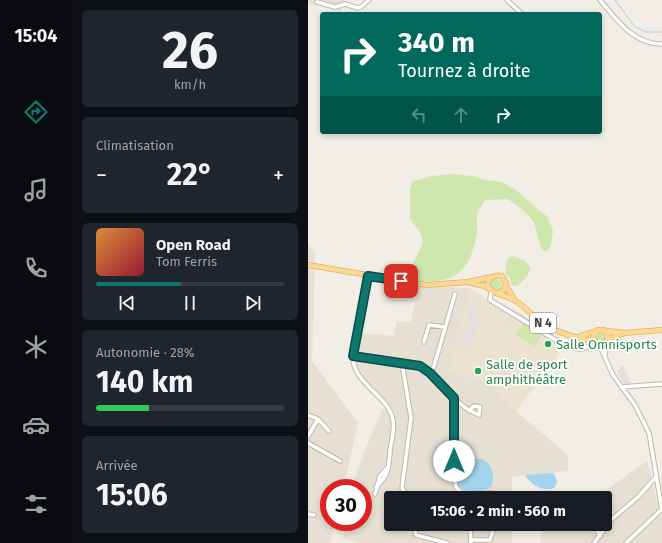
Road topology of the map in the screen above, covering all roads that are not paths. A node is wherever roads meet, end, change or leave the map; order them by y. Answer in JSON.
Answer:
{"nodes":[{"id":1,"x":369,"y":0,"type":"edge"},
{"id":2,"x":507,"y":0,"type":"edge"},
{"id":3,"x":600,"y":0,"type":"edge"},
{"id":4,"x":317,"y":2,"type":"dead end"},
{"id":5,"x":520,"y":12,"type":"edge"},
{"id":6,"x":662,"y":44,"type":"edge"},
{"id":7,"x":308,"y":265,"type":"edge"},
{"id":8,"x":368,"y":276,"type":"junction"},
{"id":9,"x":491,"y":277,"type":"junction"},
{"id":10,"x":468,"y":282,"type":"junction"},
{"id":11,"x":506,"y":286,"type":"junction"},
{"id":12,"x":491,"y":291,"type":"junction"},
{"id":13,"x":499,"y":293,"type":"junction"},
{"id":14,"x":455,"y":294,"type":"dead end"},
{"id":15,"x":516,"y":300,"type":"junction"},
{"id":16,"x":445,"y":327,"type":"junction"},
{"id":17,"x":604,"y":330,"type":"junction"},
{"id":18,"x":662,"y":330,"type":"edge"},
{"id":19,"x":596,"y":331,"type":"junction"},
{"id":20,"x":624,"y":333,"type":"junction"},
{"id":21,"x":575,"y":337,"type":"junction"},
{"id":22,"x":607,"y":340,"type":"junction"},
{"id":23,"x":424,"y":342,"type":"dead end"},
{"id":24,"x":597,"y":343,"type":"junction"},
{"id":25,"x":353,"y":356,"type":"junction"},
{"id":26,"x":605,"y":356,"type":"junction"},
{"id":27,"x":402,"y":363,"type":"junction"},
{"id":28,"x":430,"y":373,"type":"junction"},
{"id":29,"x":662,"y":384,"type":"edge"},
{"id":30,"x":622,"y":387,"type":"junction"},
{"id":31,"x":454,"y":398,"type":"junction"},
{"id":32,"x":468,"y":410,"type":"dead end"},
{"id":33,"x":308,"y":415,"type":"edge"},
{"id":34,"x":318,"y":419,"type":"junction"},
{"id":35,"x":330,"y":431,"type":"dead end"},
{"id":36,"x":308,"y":436,"type":"edge"},
{"id":37,"x":308,"y":443,"type":"edge"},
{"id":38,"x":340,"y":461,"type":"dead end"},
{"id":39,"x":656,"y":477,"type":"junction"},
{"id":40,"x":404,"y":491,"type":"edge"},
{"id":41,"x":460,"y":491,"type":"edge"},
{"id":42,"x":375,"y":494,"type":"dead end"},
{"id":43,"x":662,"y":509,"type":"edge"},
{"id":44,"x":308,"y":514,"type":"edge"},
{"id":45,"x":314,"y":515,"type":"dead end"},
{"id":46,"x":415,"y":531,"type":"edge"},
{"id":47,"x":470,"y":531,"type":"edge"},
{"id":48,"x":493,"y":531,"type":"edge"},
{"id":49,"x":598,"y":531,"type":"edge"},
{"id":50,"x":600,"y":536,"type":"junction"},
{"id":51,"x":471,"y":542,"type":"edge"},
{"id":52,"x":447,"y":543,"type":"edge"},
{"id":53,"x":594,"y":543,"type":"edge"},
{"id":54,"x":626,"y":543,"type":"edge"}],
"edges":[{"from":1,"to":4,"type":"street"},
{"from":2,"to":5,"type":"street"},
{"from":3,"to":6,"type":"street"},
{"from":7,"to":8,"type":"main road","number":"N 4"},
{"from":8,"to":10,"type":"main road","number":"N 4"},
{"from":8,"to":25,"type":"street"},
{"from":9,"to":10,"type":"main road","number":"N 4"},
{"from":9,"to":11,"type":"main road","number":"N 4"},
{"from":9,"to":12,"type":"main road"},
{"from":10,"to":12,"type":"main road","number":"N 4"},
{"from":11,"to":13,"type":"main road"},
{"from":11,"to":15,"type":"main road","number":"N 4"},
{"from":12,"to":13,"type":"main road","number":"N 4"},
{"from":12,"to":24,"type":"street"},
{"from":13,"to":15,"type":"main road","number":"N 4"},
{"from":14,"to":16,"type":"street"},
{"from":15,"to":21,"type":"main road","number":"N 4"},
{"from":16,"to":23,"type":"street"},
{"from":16,"to":28,"type":"street"},
{"from":17,"to":19,"type":"main road","number":"N 4"},
{"from":17,"to":20,"type":"main road","number":"N 4"},
{"from":17,"to":22,"type":"main road"},
{"from":18,"to":20,"type":"main road","number":"N 4"},
{"from":19,"to":21,"type":"main road","number":"N 4"},
{"from":19,"to":24,"type":"main road"},
{"from":20,"to":22,"type":"main road","number":"N 4"},
{"from":21,"to":24,"type":"main road","number":"N 4"},
{"from":22,"to":24,"type":"main road","number":"N 4"},
{"from":22,"to":26,"type":"street"},
{"from":24,"to":26,"type":"street"},
{"from":25,"to":27,"type":"street"},
{"from":25,"to":42,"type":"street"},
{"from":26,"to":30,"type":"street"},
{"from":27,"to":28,"type":"street"},
{"from":27,"to":40,"type":"street"},
{"from":28,"to":31,"type":"street"},
{"from":29,"to":30,"type":"street"},
{"from":30,"to":39,"type":"street"},
{"from":31,"to":32,"type":"street"},
{"from":31,"to":41,"type":"street"},
{"from":33,"to":34,"type":"street"},
{"from":34,"to":35,"type":"street"},
{"from":34,"to":36,"type":"street"},
{"from":37,"to":38,"type":"street"},
{"from":39,"to":43,"type":"street"},
{"from":39,"to":50,"type":"street"},
{"from":43,"to":54,"type":"street"},
{"from":44,"to":45,"type":"street"},
{"from":46,"to":52,"type":"street"},
{"from":47,"to":51,"type":"street"},
{"from":48,"to":51,"type":"street"},
{"from":49,"to":50,"type":"street"},
{"from":50,"to":53,"type":"street"}]}
